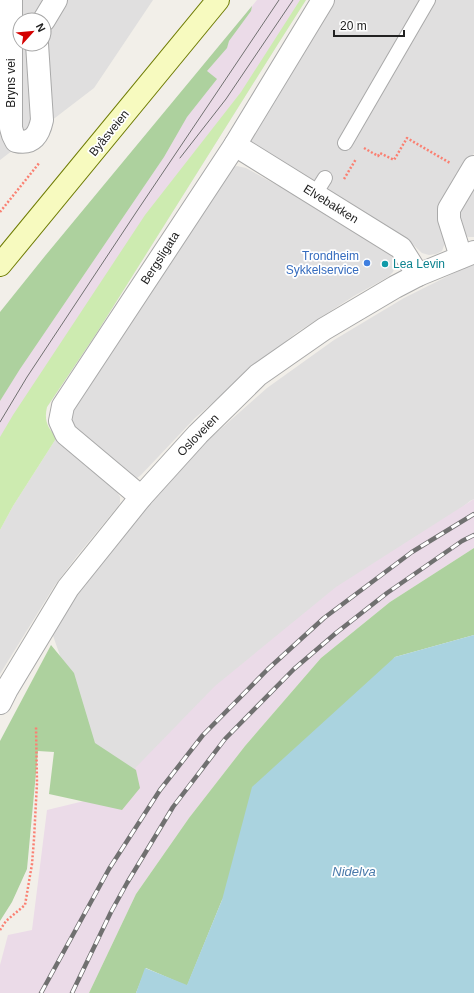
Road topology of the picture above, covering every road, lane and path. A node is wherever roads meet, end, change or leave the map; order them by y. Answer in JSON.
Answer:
{"nodes":[{"id":1,"x":11,"y":0,"type":"edge"},
{"id":2,"x":56,"y":0,"type":"edge"},
{"id":3,"x":218,"y":0,"type":"edge"},
{"id":4,"x":323,"y":0,"type":"edge"},
{"id":5,"x":428,"y":0,"type":"edge"},
{"id":6,"x":49,"y":12,"type":"edge"},
{"id":7,"x":38,"y":52,"type":"edge"},
{"id":8,"x":26,"y":139,"type":"junction"},
{"id":9,"x":345,"y":143,"type":"dead end"},
{"id":10,"x":235,"y":145,"type":"junction"},
{"id":11,"x":363,"y":147,"type":"dead end"},
{"id":12,"x":359,"y":153,"type":"dead end"},
{"id":13,"x":472,"y":170,"type":"edge"},
{"id":14,"x":323,"y":192,"type":"junction"},
{"id":15,"x":0,"y":212,"type":"edge"},
{"id":16,"x":467,"y":255,"type":"edge"},
{"id":17,"x":0,"y":265,"type":"edge"},
{"id":18,"x":418,"y":275,"type":"junction"},
{"id":19,"x":141,"y":497,"type":"junction"},
{"id":20,"x":0,"y":703,"type":"edge"},
{"id":21,"x":36,"y":726,"type":"dead end"},
{"id":22,"x":0,"y":930,"type":"edge"}],
"edges":[{"from":1,"to":8,"type":"street","name":"Bryns vei"},
{"from":2,"to":6,"type":"street"},
{"from":3,"to":17,"type":"main road","name":"Byåsveien"},
{"from":4,"to":10,"type":"street","name":"Bergsligata"},
{"from":5,"to":9,"type":"lane"},
{"from":7,"to":8,"type":"street"},
{"from":8,"to":15,"type":"path"},
{"from":10,"to":14,"type":"street","name":"Elvebakken"},
{"from":10,"to":19,"type":"street","name":"Bergsligata"},
{"from":11,"to":13,"type":"path"},
{"from":12,"to":14,"type":"path"},
{"from":13,"to":16,"type":"street"},
{"from":14,"to":18,"type":"street","name":"Elvebakken"},
{"from":16,"to":18,"type":"street","name":"Osloveien"},
{"from":18,"to":19,"type":"street","name":"Osloveien"},
{"from":19,"to":20,"type":"street","name":"Osloveien"},
{"from":21,"to":22,"type":"path"}]}
